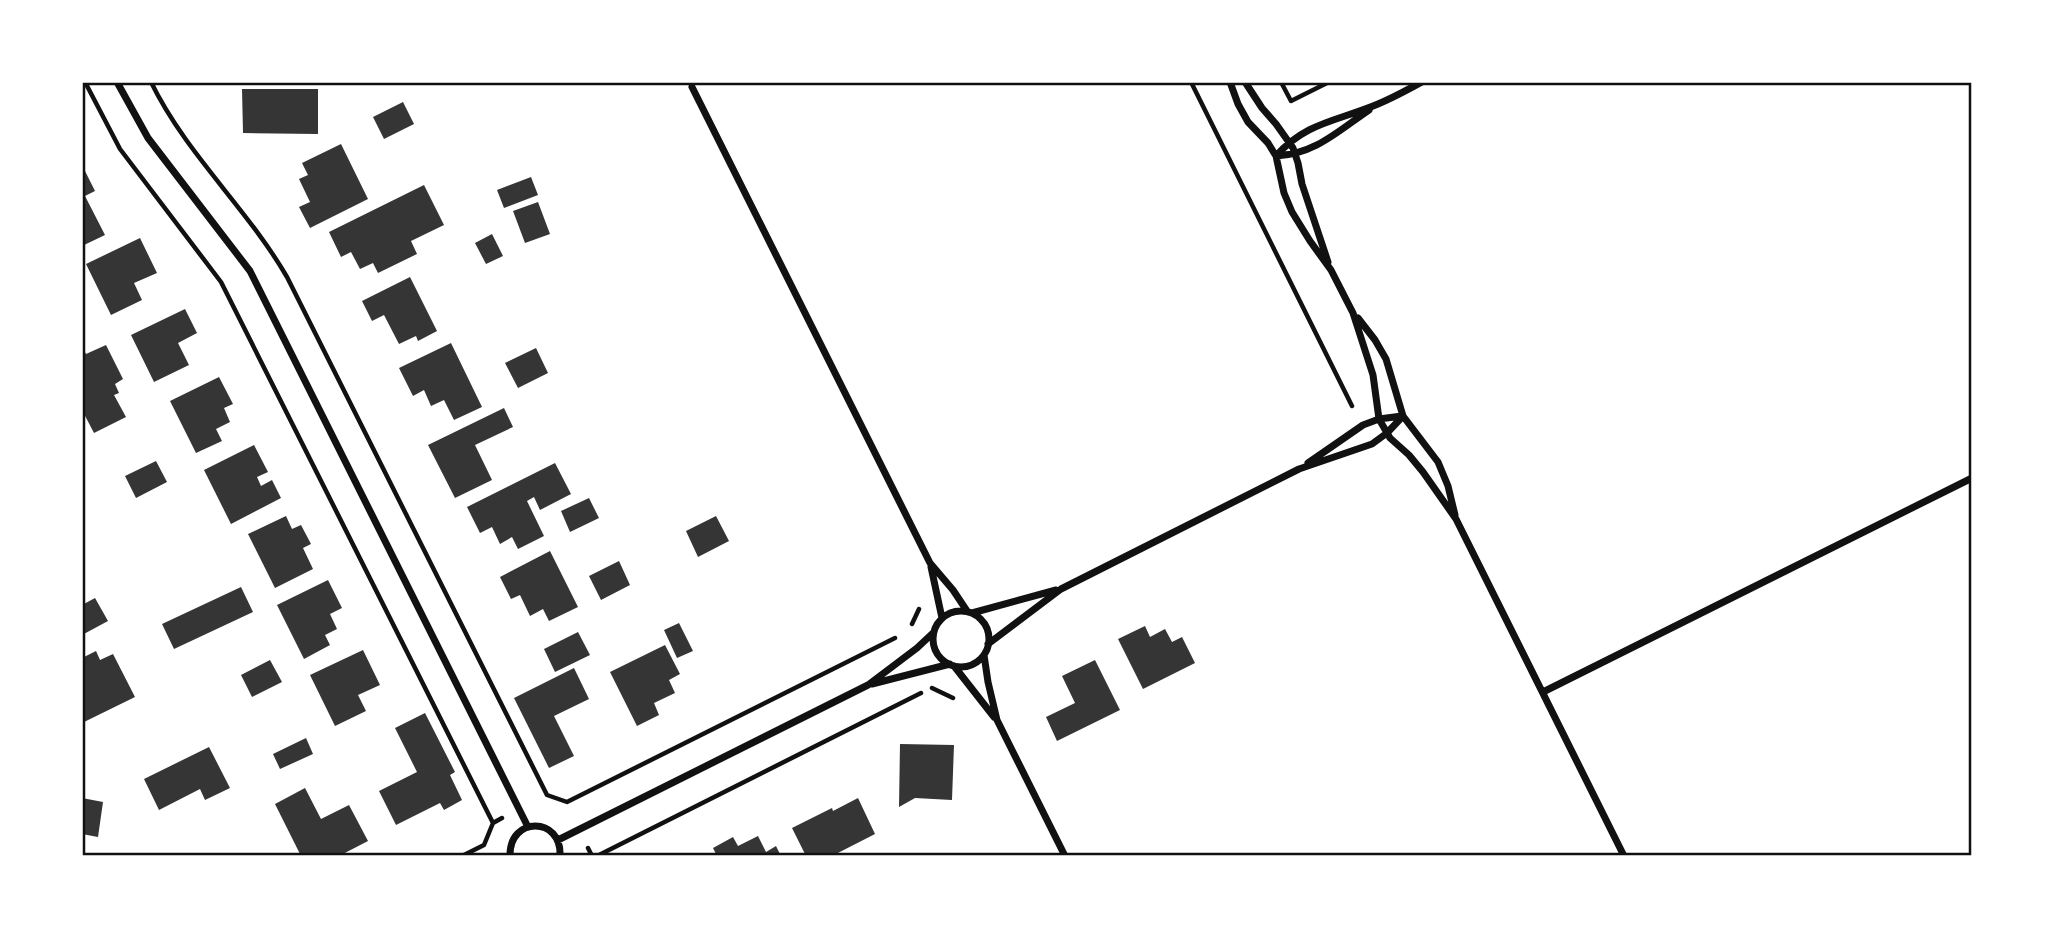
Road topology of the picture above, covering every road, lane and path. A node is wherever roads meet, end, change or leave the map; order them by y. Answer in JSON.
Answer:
{"nodes":[{"id":1,"x":85,"y":82,"type":"edge"},
{"id":2,"x":117,"y":82,"type":"edge"},
{"id":3,"x":151,"y":82,"type":"edge"},
{"id":4,"x":1191,"y":82,"type":"edge"},
{"id":5,"x":1230,"y":82,"type":"edge"},
{"id":6,"x":1245,"y":82,"type":"edge"},
{"id":7,"x":1281,"y":82,"type":"edge"},
{"id":8,"x":1329,"y":82,"type":"edge"},
{"id":9,"x":1422,"y":82,"type":"edge"},
{"id":10,"x":692,"y":87,"type":"dead end"},
{"id":11,"x":1379,"y":104,"type":"junction"},
{"id":12,"x":1289,"y":142,"type":"junction"},
{"id":13,"x":1295,"y":155,"type":"junction"},
{"id":14,"x":1276,"y":156,"type":"junction"},
{"id":15,"x":1331,"y":270,"type":"junction"},
{"id":16,"x":1353,"y":313,"type":"junction"},
{"id":17,"x":1352,"y":406,"type":"dead end"},
{"id":18,"x":1403,"y":416,"type":"junction"},
{"id":19,"x":1379,"y":419,"type":"junction"},
{"id":20,"x":1387,"y":433,"type":"junction"},
{"id":21,"x":1299,"y":469,"type":"junction"},
{"id":22,"x":1972,"y":478,"type":"edge"},
{"id":23,"x":1456,"y":519,"type":"junction"},
{"id":24,"x":930,"y":563,"type":"junction"},
{"id":25,"x":1060,"y":589,"type":"junction"},
{"id":26,"x":919,"y":609,"type":"dead end"},
{"id":27,"x":969,"y":612,"type":"junction"},
{"id":28,"x":942,"y":618,"type":"junction"},
{"id":29,"x":910,"y":630,"type":"dead end"},
{"id":30,"x":933,"y":633,"type":"junction"},
{"id":31,"x":898,"y":636,"type":"dead end"},
{"id":32,"x":988,"y":643,"type":"junction"},
{"id":33,"x":984,"y":655,"type":"junction"},
{"id":34,"x":952,"y":665,"type":"junction"},
{"id":35,"x":868,"y":685,"type":"junction"},
{"id":36,"x":1543,"y":692,"type":"junction"},
{"id":37,"x":954,"y":698,"type":"dead end"},
{"id":38,"x":997,"y":720,"type":"junction"},
{"id":39,"x":567,"y":802,"type":"junction"},
{"id":40,"x":571,"y":810,"type":"dead end"},
{"id":41,"x":503,"y":818,"type":"dead end"},
{"id":42,"x":492,"y":823,"type":"junction"},
{"id":43,"x":528,"y":827,"type":"junction"},
{"id":44,"x":558,"y":840,"type":"junction"},
{"id":45,"x":484,"y":845,"type":"junction"},
{"id":46,"x":588,"y":848,"type":"dead end"},
{"id":47,"x":488,"y":854,"type":"dead end"},
{"id":48,"x":462,"y":856,"type":"edge"},
{"id":49,"x":510,"y":856,"type":"edge"},
{"id":50,"x":561,"y":856,"type":"edge"},
{"id":51,"x":594,"y":856,"type":"edge"},
{"id":52,"x":1065,"y":856,"type":"edge"},
{"id":53,"x":1624,"y":856,"type":"edge"}],
"edges":[{"from":1,"to":42,"type":"path"},
{"from":2,"to":43,"type":"street"},
{"from":3,"to":39,"type":"path"},
{"from":4,"to":17,"type":"path"},
{"from":5,"to":14,"type":"street"},
{"from":6,"to":12,"type":"street"},
{"from":7,"to":8,"type":"path"},
{"from":9,"to":11,"type":"street"},
{"from":10,"to":24,"type":"street"},
{"from":11,"to":12,"type":"street"},
{"from":11,"to":13,"type":"street"},
{"from":12,"to":13,"type":"street"},
{"from":12,"to":14,"type":"street"},
{"from":13,"to":14,"type":"street"},
{"from":13,"to":15,"type":"street"},
{"from":14,"to":15,"type":"street"},
{"from":15,"to":16,"type":"street"},
{"from":16,"to":18,"type":"street"},
{"from":16,"to":19,"type":"street"},
{"from":18,"to":19,"type":"street"},
{"from":18,"to":20,"type":"street"},
{"from":18,"to":23,"type":"street"},
{"from":19,"to":20,"type":"street"},
{"from":19,"to":21,"type":"street"},
{"from":20,"to":21,"type":"street"},
{"from":20,"to":23,"type":"street"},
{"from":21,"to":25,"type":"street"},
{"from":22,"to":36,"type":"street"},
{"from":23,"to":36,"type":"street"},
{"from":24,"to":27,"type":"street"},
{"from":24,"to":28,"type":"street"},
{"from":25,"to":27,"type":"street"},
{"from":25,"to":32,"type":"street"},
{"from":26,"to":29,"type":"path"},
{"from":27,"to":28,"type":"street"},
{"from":27,"to":32,"type":"street"},
{"from":28,"to":30,"type":"street"},
{"from":30,"to":34,"type":"street"},
{"from":30,"to":35,"type":"street"},
{"from":31,"to":39,"type":"path"},
{"from":32,"to":33,"type":"street"},
{"from":33,"to":34,"type":"street"},
{"from":33,"to":38,"type":"street"},
{"from":34,"to":35,"type":"street"},
{"from":34,"to":38,"type":"street"},
{"from":35,"to":44,"type":"street"},
{"from":36,"to":53,"type":"street"},
{"from":37,"to":51,"type":"path"},
{"from":38,"to":52,"type":"street"},
{"from":39,"to":40,"type":"path"},
{"from":41,"to":42,"type":"path"},
{"from":42,"to":45,"type":"path"},
{"from":43,"to":44,"type":"street"},
{"from":43,"to":49,"type":"street"},
{"from":44,"to":50,"type":"street"},
{"from":45,"to":47,"type":"path"},
{"from":45,"to":48,"type":"path"},
{"from":46,"to":51,"type":"path"}]}
